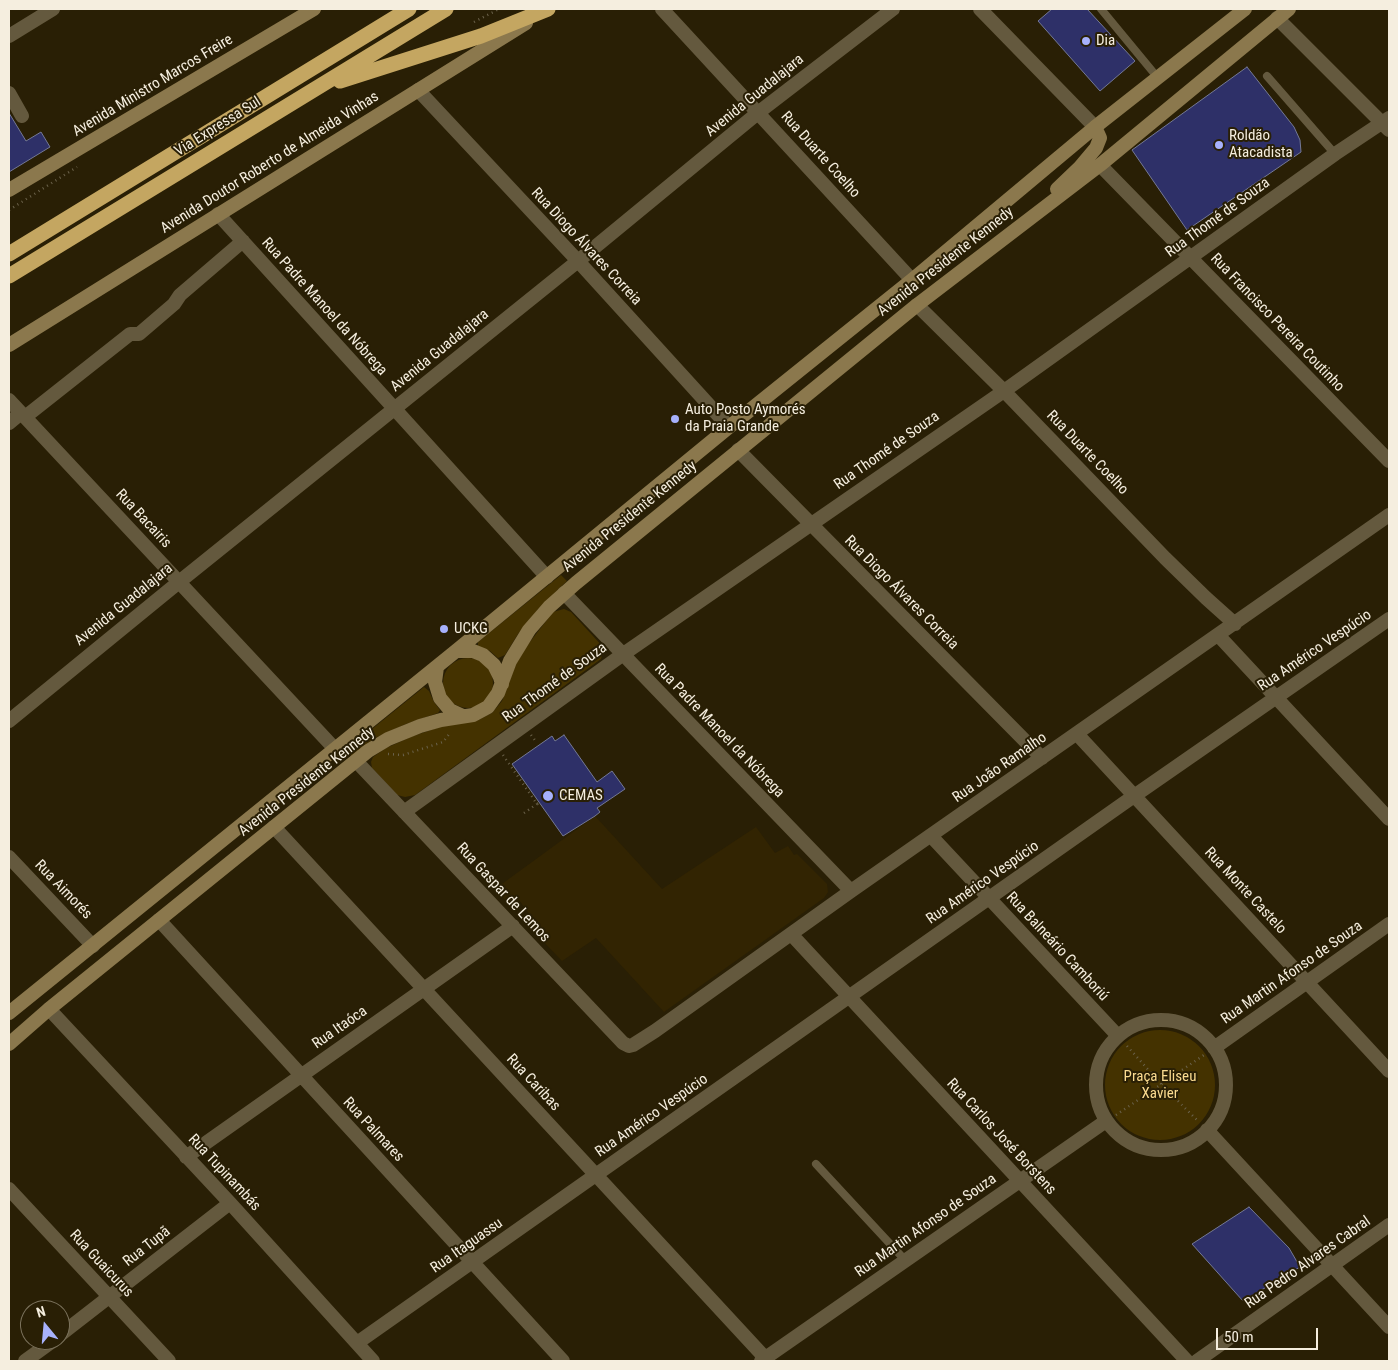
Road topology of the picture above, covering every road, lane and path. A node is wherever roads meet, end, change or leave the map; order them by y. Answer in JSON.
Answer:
{"nodes":[{"id":1,"x":53,"y":9,"type":"edge"},
{"id":2,"x":314,"y":9,"type":"edge"},
{"id":3,"x":409,"y":9,"type":"edge"},
{"id":4,"x":446,"y":9,"type":"edge"},
{"id":5,"x":548,"y":9,"type":"edge"},
{"id":6,"x":662,"y":9,"type":"edge"},
{"id":7,"x":893,"y":9,"type":"edge"},
{"id":8,"x":980,"y":9,"type":"edge"},
{"id":9,"x":1101,"y":9,"type":"edge"},
{"id":10,"x":1245,"y":9,"type":"edge"},
{"id":11,"x":1289,"y":9,"type":"edge"},
{"id":12,"x":1278,"y":18,"type":"junction"},
{"id":13,"x":9,"y":36,"type":"edge"},
{"id":14,"x":1268,"y":76,"type":"dead end"},
{"id":15,"x":1158,"y":78,"type":"junction"},
{"id":16,"x":418,"y":90,"type":"junction"},
{"id":17,"x":308,"y":92,"type":"junction"},
{"id":18,"x":9,"y":93,"type":"edge"},
{"id":19,"x":759,"y":112,"type":"junction"},
{"id":20,"x":22,"y":116,"type":"dead end"},
{"id":21,"x":1387,"y":123,"type":"edge"},
{"id":22,"x":1095,"y":127,"type":"junction"},
{"id":23,"x":1335,"y":154,"type":"junction"},
{"id":24,"x":1100,"y":165,"type":"junction"},
{"id":25,"x":9,"y":190,"type":"edge"},
{"id":26,"x":1045,"y":206,"type":"junction"},
{"id":27,"x":218,"y":214,"type":"junction"},
{"id":28,"x":243,"y":241,"type":"junction"},
{"id":29,"x":9,"y":254,"type":"edge"},
{"id":30,"x":1191,"y":258,"type":"junction"},
{"id":31,"x":578,"y":261,"type":"junction"},
{"id":32,"x":9,"y":276,"type":"edge"},
{"id":33,"x":912,"y":280,"type":"junction"},
{"id":34,"x":917,"y":305,"type":"junction"},
{"id":35,"x":10,"y":341,"type":"edge"},
{"id":36,"x":1004,"y":391,"type":"junction"},
{"id":37,"x":9,"y":400,"type":"edge"},
{"id":38,"x":394,"y":409,"type":"junction"},
{"id":39,"x":23,"y":414,"type":"junction"},
{"id":40,"x":9,"y":423,"type":"edge"},
{"id":41,"x":729,"y":427,"type":"junction"},
{"id":42,"x":738,"y":450,"type":"junction"},
{"id":43,"x":1389,"y":461,"type":"edge"},
{"id":44,"x":1389,"y":515,"type":"edge"},
{"id":45,"x":810,"y":524,"type":"junction"},
{"id":46,"x":547,"y":577,"type":"junction"},
{"id":47,"x":179,"y":582,"type":"junction"},
{"id":48,"x":564,"y":593,"type":"junction"},
{"id":49,"x":1389,"y":619,"type":"edge"},
{"id":50,"x":1235,"y":624,"type":"junction"},
{"id":51,"x":1218,"y":635,"type":"junction"},
{"id":52,"x":456,"y":651,"type":"junction"},
{"id":53,"x":622,"y":655,"type":"junction"},
{"id":54,"x":437,"y":667,"type":"junction"},
{"id":55,"x":502,"y":684,"type":"junction"},
{"id":56,"x":1276,"y":697,"type":"junction"},
{"id":57,"x":463,"y":716,"type":"junction"},
{"id":58,"x":9,"y":721,"type":"edge"},
{"id":59,"x":1077,"y":734,"type":"junction"},
{"id":60,"x":496,"y":746,"type":"junction"},
{"id":61,"x":335,"y":749,"type":"junction"},
{"id":62,"x":1042,"y":758,"type":"junction"},
{"id":63,"x":356,"y":761,"type":"junction"},
{"id":64,"x":1134,"y":796,"type":"junction"},
{"id":65,"x":404,"y":812,"type":"junction"},
{"id":66,"x":524,"y":813,"type":"dead end"},
{"id":67,"x":1389,"y":819,"type":"edge"},
{"id":68,"x":274,"y":827,"type":"junction"},
{"id":69,"x":931,"y":836,"type":"junction"},
{"id":70,"x":9,"y":857,"type":"edge"},
{"id":71,"x":851,"y":891,"type":"junction"},
{"id":72,"x":989,"y":898,"type":"junction"},
{"id":73,"x":160,"y":920,"type":"junction"},
{"id":74,"x":1389,"y":924,"type":"edge"},
{"id":75,"x":513,"y":926,"type":"junction"},
{"id":76,"x":791,"y":934,"type":"junction"},
{"id":77,"x":94,"y":946,"type":"junction"},
{"id":78,"x":1307,"y":982,"type":"junction"},
{"id":79,"x":424,"y":989,"type":"junction"},
{"id":80,"x":849,"y":997,"type":"junction"},
{"id":81,"x":49,"y":1009,"type":"junction"},
{"id":82,"x":9,"y":1013,"type":"edge"},
{"id":83,"x":1118,"y":1036,"type":"junction"},
{"id":84,"x":9,"y":1044,"type":"edge"},
{"id":85,"x":629,"y":1046,"type":"joint"},
{"id":86,"x":1214,"y":1048,"type":"junction"},
{"id":87,"x":1389,"y":1071,"type":"edge"},
{"id":88,"x":301,"y":1075,"type":"junction"},
{"id":89,"x":1162,"y":1085,"type":"junction"},
{"id":90,"x":1106,"y":1121,"type":"junction"},
{"id":91,"x":1207,"y":1130,"type":"junction"},
{"id":92,"x":186,"y":1156,"type":"junction"},
{"id":93,"x":816,"y":1164,"type":"dead end"},
{"id":94,"x":596,"y":1176,"type":"junction"},
{"id":95,"x":1019,"y":1181,"type":"junction"},
{"id":96,"x":9,"y":1189,"type":"edge"},
{"id":97,"x":230,"y":1203,"type":"junction"},
{"id":98,"x":1389,"y":1225,"type":"edge"},
{"id":99,"x":905,"y":1260,"type":"junction"},
{"id":100,"x":473,"y":1262,"type":"junction"},
{"id":101,"x":1332,"y":1265,"type":"junction"},
{"id":102,"x":110,"y":1297,"type":"junction"},
{"id":103,"x":70,"y":1327,"type":"edge"},
{"id":104,"x":1389,"y":1328,"type":"edge"},
{"id":105,"x":356,"y":1343,"type":"junction"},
{"id":106,"x":40,"y":1350,"type":"edge"},
{"id":107,"x":765,"y":1360,"type":"edge"},
{"id":108,"x":25,"y":1361,"type":"edge"},
{"id":109,"x":169,"y":1361,"type":"edge"},
{"id":110,"x":373,"y":1361,"type":"edge"},
{"id":111,"x":563,"y":1361,"type":"edge"},
{"id":112,"x":1186,"y":1361,"type":"edge"},
{"id":113,"x":1197,"y":1361,"type":"edge"}],
"edges":[{"from":1,"to":13,"type":"street"},
{"from":2,"to":25,"type":"main road","name":"Avenida Ministro Marcos Freire"},
{"from":3,"to":29,"type":"highway","name":"Via Expressa Sul"},
{"from":4,"to":17,"type":"highway","name":"Via Expressa Sul"},
{"from":5,"to":16,"type":"main road","name":"Avenida Doutor Roberto de Almeida Vinhas"},
{"from":5,"to":17,"type":"highway"},
{"from":6,"to":19,"type":"street","name":"Rua Duarte Coelho"},
{"from":7,"to":19,"type":"street","name":"Avenida Guadalajara"},
{"from":8,"to":22,"type":"street"},
{"from":9,"to":15,"type":"lane"},
{"from":10,"to":15,"type":"main road","name":"Avenida Presidente Kennedy"},
{"from":11,"to":12,"type":"main road","name":"Avenida Presidente Kennedy"},
{"from":12,"to":21,"type":"street"},
{"from":12,"to":24,"type":"main road","name":"Avenida Presidente Kennedy"},
{"from":14,"to":23,"type":"lane"},
{"from":15,"to":22,"type":"main road","name":"Avenida Presidente Kennedy"},
{"from":16,"to":27,"type":"main road","name":"Avenida Doutor Roberto de Almeida Vinhas"},
{"from":16,"to":31,"type":"street","name":"Rua Diogo Álvares Correia"},
{"from":17,"to":32,"type":"highway","name":"Via Expressa Sul"},
{"from":18,"to":20,"type":"street"},
{"from":19,"to":31,"type":"street","name":"Avenida Guadalajara"},
{"from":19,"to":33,"type":"street","name":"Rua Duarte Coelho"},
{"from":21,"to":23,"type":"street","name":"Rua Thomé de Souza"},
{"from":22,"to":26,"type":"main road"},
{"from":22,"to":33,"type":"main road","name":"Avenida Presidente Kennedy"},
{"from":23,"to":30,"type":"street","name":"Rua Thomé de Souza"},
{"from":24,"to":26,"type":"main road","name":"Avenida Presidente Kennedy"},
{"from":24,"to":30,"type":"street","name":"Rua Francisco Pereira Coutinho"},
{"from":26,"to":34,"type":"main road","name":"Avenida Presidente Kennedy"},
{"from":27,"to":28,"type":"street","name":"Rua Padre Manoel da Nóbrega"},
{"from":27,"to":35,"type":"main road","name":"Avenida Doutor Roberto de Almeida Vinhas"},
{"from":28,"to":38,"type":"street","name":"Rua Padre Manoel da Nóbrega"},
{"from":28,"to":39,"type":"street"},
{"from":30,"to":36,"type":"street","name":"Rua Thomé de Souza"},
{"from":30,"to":43,"type":"street","name":"Rua Francisco Pereira Coutinho"},
{"from":31,"to":38,"type":"street","name":"Avenida Guadalajara"},
{"from":31,"to":41,"type":"street","name":"Rua Diogo Álvares Correia"},
{"from":33,"to":41,"type":"main road","name":"Avenida Presidente Kennedy"},
{"from":34,"to":36,"type":"street","name":"Rua Duarte Coelho"},
{"from":34,"to":42,"type":"main road","name":"Avenida Presidente Kennedy"},
{"from":36,"to":45,"type":"street","name":"Rua Thomé de Souza"},
{"from":36,"to":50,"type":"street","name":"Rua Duarte Coelho"},
{"from":37,"to":39,"type":"street","name":"Rua Bacairis"},
{"from":38,"to":46,"type":"street","name":"Rua Padre Manoel da Nóbrega"},
{"from":38,"to":47,"type":"street","name":"Avenida Guadalajara"},
{"from":39,"to":40,"type":"street"},
{"from":39,"to":47,"type":"street","name":"Rua Bacairis"},
{"from":41,"to":46,"type":"main road","name":"Avenida Presidente Kennedy"},
{"from":42,"to":45,"type":"street","name":"Rua Diogo Álvares Correia"},
{"from":42,"to":48,"type":"main road","name":"Avenida Presidente Kennedy"},
{"from":44,"to":50,"type":"street","name":"Rua João Ramalho"},
{"from":45,"to":53,"type":"street","name":"Rua Thomé de Souza"},
{"from":45,"to":62,"type":"street","name":"Rua Diogo Álvares Correia"},
{"from":46,"to":52,"type":"main road","name":"Avenida Presidente Kennedy"},
{"from":47,"to":58,"type":"street","name":"Avenida Guadalajara"},
{"from":47,"to":61,"type":"street","name":"Rua Bacairis"},
{"from":48,"to":53,"type":"street","name":"Rua Padre Manoel da Nóbrega"},
{"from":48,"to":55,"type":"main road","name":"Avenida Presidente Kennedy"},
{"from":49,"to":56,"type":"street","name":"Rua Américo Vespúcio"},
{"from":50,"to":51,"type":"street","name":"Rua João Ramalho"},
{"from":51,"to":56,"type":"street"},
{"from":51,"to":59,"type":"street","name":"Rua João Ramalho"},
{"from":52,"to":54,"type":"main road","name":"Avenida Presidente Kennedy"},
{"from":52,"to":55,"type":"main road"},
{"from":53,"to":60,"type":"street","name":"Rua Thomé de Souza"},
{"from":53,"to":71,"type":"street","name":"Rua Padre Manoel da Nóbrega"},
{"from":54,"to":57,"type":"main road"},
{"from":54,"to":61,"type":"main road","name":"Avenida Presidente Kennedy"},
{"from":55,"to":57,"type":"main road","name":"Avenida Presidente Kennedy"},
{"from":56,"to":64,"type":"street","name":"Rua Américo Vespúcio"},
{"from":56,"to":67,"type":"street"},
{"from":57,"to":63,"type":"main road","name":"Avenida Presidente Kennedy"},
{"from":59,"to":62,"type":"street","name":"Rua João Ramalho"},
{"from":59,"to":64,"type":"street","name":"Rua Monte Castelo"},
{"from":60,"to":65,"type":"street","name":"Rua Thomé de Souza"},
{"from":60,"to":66,"type":"path"},
{"from":61,"to":77,"type":"main road","name":"Avenida Presidente Kennedy"},
{"from":62,"to":69,"type":"street","name":"Rua João Ramalho"},
{"from":63,"to":65,"type":"street","name":"Rua Gaspar de Lemos"},
{"from":63,"to":68,"type":"main road","name":"Avenida Presidente Kennedy"},
{"from":64,"to":72,"type":"street","name":"Rua Américo Vespúcio"},
{"from":64,"to":78,"type":"street","name":"Rua Monte Castelo"},
{"from":65,"to":75,"type":"street","name":"Rua Gaspar de Lemos"},
{"from":68,"to":73,"type":"main road","name":"Avenida Presidente Kennedy"},
{"from":68,"to":79,"type":"street","name":"Rua Caribas"},
{"from":69,"to":71,"type":"street","name":"Rua João Ramalho"},
{"from":69,"to":72,"type":"street","name":"Rua Balneário Camboriú"},
{"from":70,"to":77,"type":"street","name":"Rua Aimorés"},
{"from":71,"to":76,"type":"street","name":"Rua João Ramalho"},
{"from":72,"to":80,"type":"street","name":"Rua Américo Vespúcio"},
{"from":72,"to":83,"type":"street","name":"Rua Balneário Camboriú"},
{"from":73,"to":81,"type":"main road","name":"Avenida Presidente Kennedy"},
{"from":73,"to":88,"type":"street","name":"Rua Palmares"},
{"from":74,"to":78,"type":"street","name":"Rua Martin Afonso de Souza"},
{"from":75,"to":79,"type":"street","name":"Rua Itaóca"},
{"from":75,"to":85,"type":"street","name":"Rua Gaspar de Lemos"},
{"from":76,"to":80,"type":"street","name":"Rua Carlos José Borstens"},
{"from":76,"to":85,"type":"street","name":"Rua João Ramalho"},
{"from":77,"to":82,"type":"main road","name":"Avenida Presidente Kennedy"},
{"from":78,"to":86,"type":"street","name":"Rua Martin Afonso de Souza"},
{"from":78,"to":87,"type":"street","name":"Rua Monte Castelo"},
{"from":79,"to":88,"type":"street","name":"Rua Itaóca"},
{"from":79,"to":94,"type":"street","name":"Rua Caribas"},
{"from":80,"to":94,"type":"street","name":"Rua Américo Vespúcio"},
{"from":80,"to":95,"type":"street","name":"Rua Carlos José Borstens"},
{"from":81,"to":84,"type":"main road","name":"Avenida Presidente Kennedy"},
{"from":81,"to":92,"type":"street","name":"Rua Tupinambás"},
{"from":83,"to":86,"type":"street"},
{"from":83,"to":89,"type":"path"},
{"from":83,"to":90,"type":"street"},
{"from":86,"to":89,"type":"path"},
{"from":86,"to":91,"type":"street"},
{"from":88,"to":92,"type":"street","name":"Rua Itaóca"},
{"from":88,"to":100,"type":"street","name":"Rua Palmares"},
{"from":89,"to":90,"type":"path"},
{"from":89,"to":91,"type":"path"},
{"from":90,"to":91,"type":"street"},
{"from":90,"to":95,"type":"street","name":"Rua Martin Afonso de Souza"},
{"from":91,"to":101,"type":"street"},
{"from":92,"to":97,"type":"street","name":"Rua Tupinambás"},
{"from":93,"to":99,"type":"lane"},
{"from":94,"to":100,"type":"street","name":"Rua Itaguassu"},
{"from":94,"to":107,"type":"street","name":"Rua Caribas"},
{"from":95,"to":99,"type":"street","name":"Rua Martin Afonso de Souza"},
{"from":95,"to":112,"type":"street","name":"Rua Carlos José Borstens"},
{"from":96,"to":102,"type":"street","name":"Rua Guaicurus"},
{"from":97,"to":102,"type":"street","name":"Rua Tupã"},
{"from":97,"to":105,"type":"street","name":"Rua Tupinambás"},
{"from":98,"to":101,"type":"street","name":"Rua Pedro Alvares Cabral"},
{"from":99,"to":107,"type":"street","name":"Rua Martin Afonso de Souza"},
{"from":100,"to":105,"type":"street","name":"Rua Itaguassu"},
{"from":100,"to":111,"type":"street","name":"Rua Palmares"},
{"from":101,"to":104,"type":"street"},
{"from":101,"to":113,"type":"street","name":"Rua Pedro Alvares Cabral"},
{"from":102,"to":103,"type":"street","name":"Rua Tupã"},
{"from":102,"to":109,"type":"street","name":"Rua Guaicurus"},
{"from":105,"to":110,"type":"street","name":"Rua Tupinambás"},
{"from":106,"to":108,"type":"street"}]}
